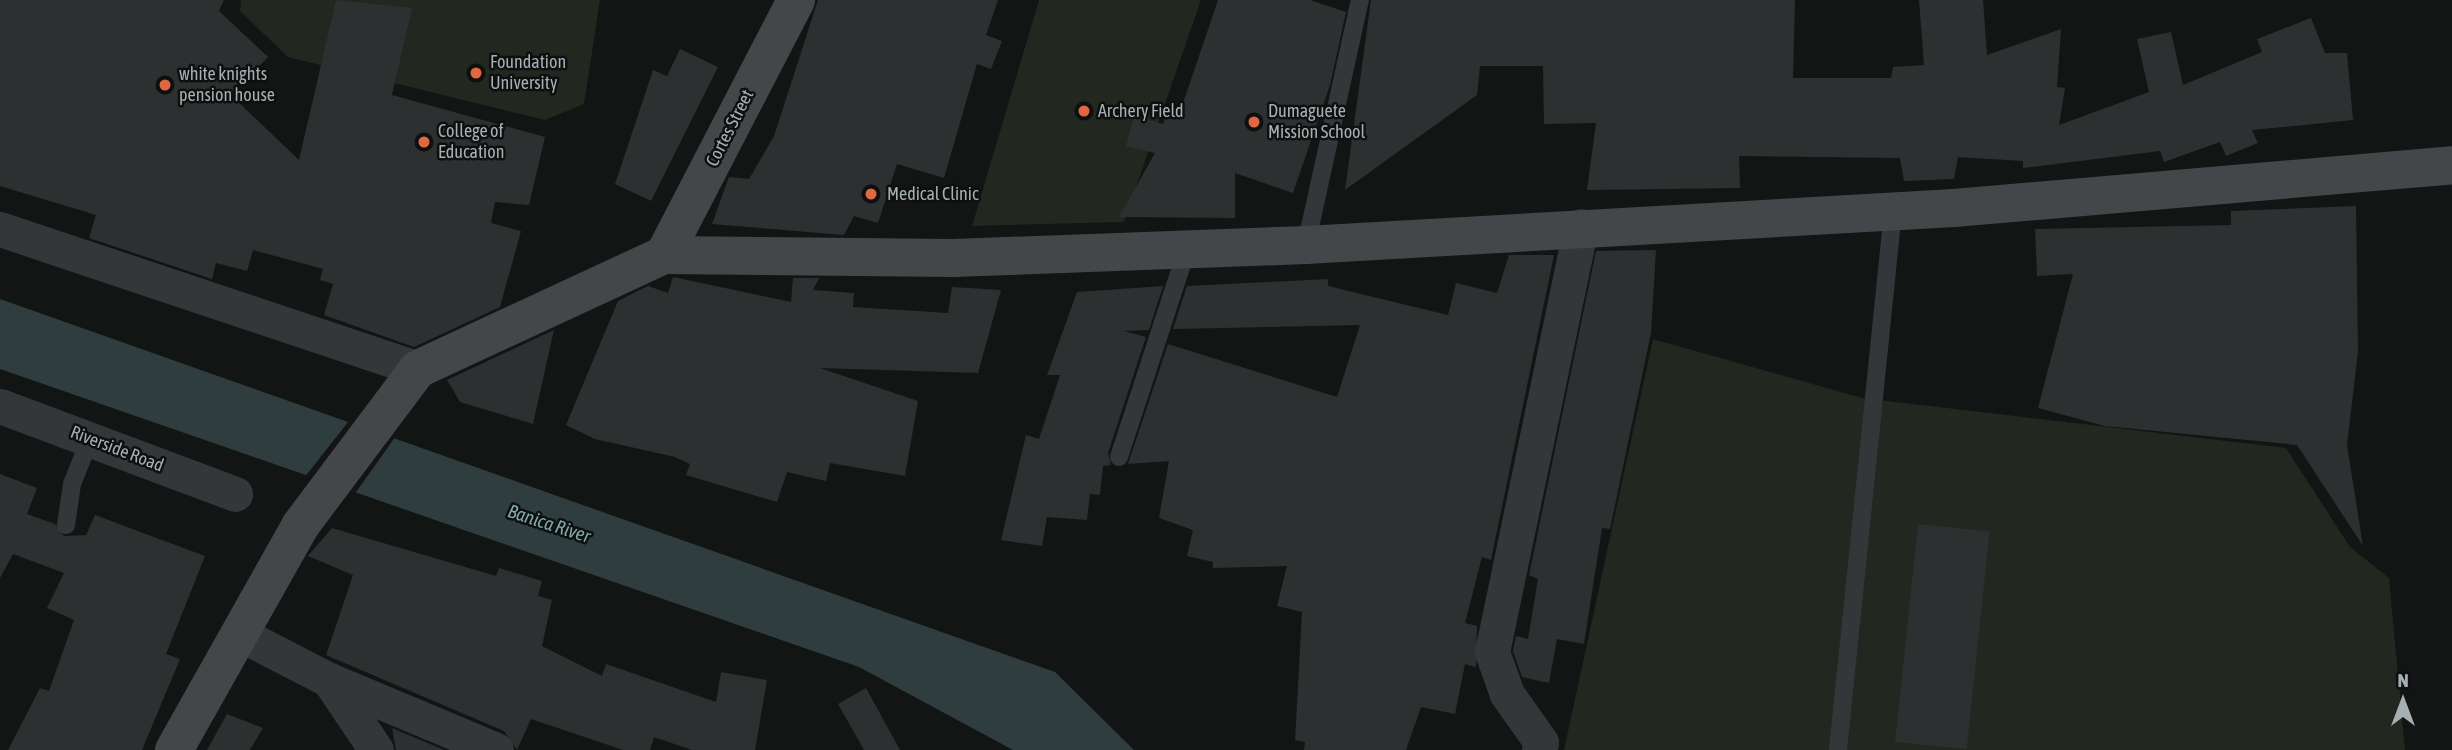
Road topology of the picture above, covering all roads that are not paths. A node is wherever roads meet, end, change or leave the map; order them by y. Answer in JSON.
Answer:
{"nodes":[{"id":1,"x":796,"y":0,"type":"edge"},
{"id":2,"x":1360,"y":0,"type":"edge"},
{"id":3,"x":2452,"y":165,"type":"edge"},
{"id":4,"x":1893,"y":211,"type":"junction"},
{"id":5,"x":1581,"y":226,"type":"junction"},
{"id":6,"x":0,"y":229,"type":"edge"},
{"id":7,"x":1306,"y":245,"type":"junction"},
{"id":8,"x":1187,"y":249,"type":"junction"},
{"id":9,"x":664,"y":255,"type":"junction"},
{"id":10,"x":414,"y":374,"type":"junction"},
{"id":11,"x":0,"y":406,"type":"edge"},
{"id":12,"x":90,"y":439,"type":"junction"},
{"id":13,"x":1119,"y":457,"type":"dead end"},
{"id":14,"x":234,"y":494,"type":"dead end"},
{"id":15,"x":66,"y":525,"type":"dead end"},
{"id":16,"x":238,"y":633,"type":"junction"},
{"id":17,"x":329,"y":680,"type":"junction"},
{"id":18,"x":174,"y":750,"type":"edge"},
{"id":19,"x":376,"y":750,"type":"edge"},
{"id":20,"x":496,"y":750,"type":"edge"},
{"id":21,"x":1539,"y":750,"type":"edge"},
{"id":22,"x":1838,"y":750,"type":"edge"}],
"edges":[{"from":1,"to":9,"type":"street","name":"Cortes Street"},
{"from":2,"to":7,"type":"lane"},
{"from":3,"to":4,"type":"street"},
{"from":4,"to":5,"type":"street"},
{"from":4,"to":22,"type":"lane"},
{"from":5,"to":7,"type":"street"},
{"from":5,"to":21,"type":"street"},
{"from":6,"to":10,"type":"street"},
{"from":7,"to":8,"type":"street"},
{"from":8,"to":9,"type":"street"},
{"from":8,"to":13,"type":"lane"},
{"from":9,"to":10,"type":"street"},
{"from":10,"to":16,"type":"street"},
{"from":11,"to":12,"type":"street","name":"Riverside Road"},
{"from":12,"to":14,"type":"street","name":"Riverside Road"},
{"from":12,"to":15,"type":"lane"},
{"from":16,"to":17,"type":"street"},
{"from":16,"to":18,"type":"street"},
{"from":17,"to":19,"type":"street"},
{"from":17,"to":20,"type":"street"}]}
